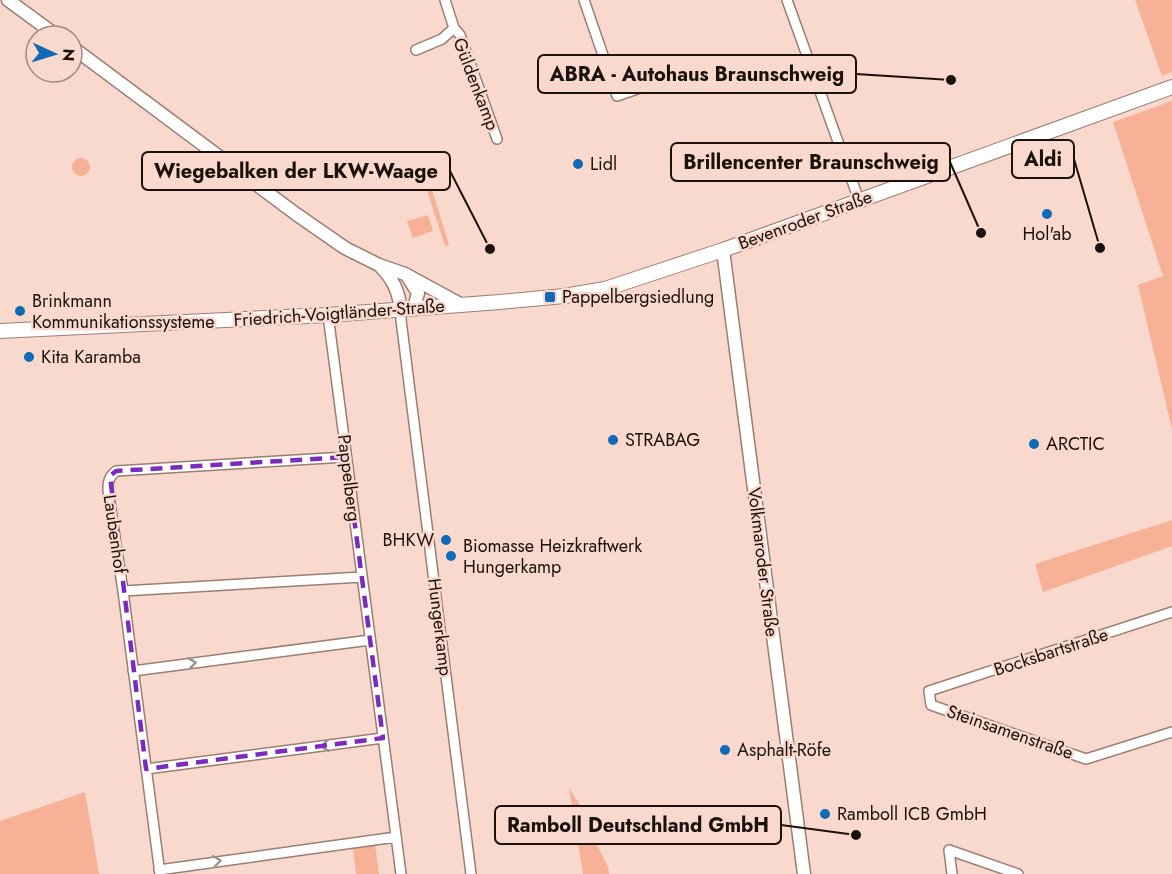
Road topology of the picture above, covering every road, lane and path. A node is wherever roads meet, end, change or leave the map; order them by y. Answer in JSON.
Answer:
{"nodes":[{"id":1,"x":8,"y":0,"type":"edge"},
{"id":2,"x":445,"y":0,"type":"edge"},
{"id":3,"x":584,"y":0,"type":"edge"},
{"id":4,"x":788,"y":0,"type":"edge"},
{"id":5,"x":41,"y":24,"type":"edge"},
{"id":6,"x":454,"y":28,"type":"junction"},
{"id":7,"x":416,"y":50,"type":"dead end"},
{"id":8,"x":84,"y":56,"type":"edge"},
{"id":9,"x":608,"y":69,"type":"dead end"},
{"id":10,"x":1172,"y":87,"type":"edge"},
{"id":11,"x":497,"y":139,"type":"dead end"},
{"id":12,"x":859,"y":200,"type":"junction"},
{"id":13,"x":723,"y":250,"type":"junction"},
{"id":14,"x":379,"y":265,"type":"junction"},
{"id":15,"x":405,"y":274,"type":"junction"},
{"id":16,"x":462,"y":305,"type":"junction"},
{"id":17,"x":408,"y":308,"type":"junction"},
{"id":18,"x":328,"y":315,"type":"junction"},
{"id":19,"x":0,"y":331,"type":"edge"},
{"id":20,"x":346,"y":457,"type":"junction"},
{"id":21,"x":362,"y":578,"type":"junction"},
{"id":22,"x":123,"y":591,"type":"junction"},
{"id":23,"x":1172,"y":612,"type":"edge"},
{"id":24,"x":370,"y":640,"type":"junction"},
{"id":25,"x":134,"y":670,"type":"junction"},
{"id":26,"x":929,"y":692,"type":"joint"},
{"id":27,"x":1171,"y":735,"type":"edge"},
{"id":28,"x":383,"y":738,"type":"junction"},
{"id":29,"x":146,"y":769,"type":"junction"},
{"id":30,"x":396,"y":837,"type":"junction"},
{"id":31,"x":159,"y":872,"type":"edge"},
{"id":32,"x":401,"y":874,"type":"edge"},
{"id":33,"x":471,"y":874,"type":"edge"},
{"id":34,"x":804,"y":874,"type":"edge"},
{"id":35,"x":952,"y":874,"type":"edge"},
{"id":36,"x":1018,"y":874,"type":"edge"}],
"edges":[{"from":1,"to":5,"type":"street"},
{"from":2,"to":6,"type":"street","name":"Güldenkamp"},
{"from":3,"to":9,"type":"street"},
{"from":4,"to":12,"type":"street"},
{"from":6,"to":7,"type":"street","name":"Güldenkamp"},
{"from":6,"to":11,"type":"street","name":"Güldenkamp"},
{"from":8,"to":14,"type":"street"},
{"from":10,"to":12,"type":"main road","name":"Bevenroder Straße"},
{"from":12,"to":13,"type":"main road","name":"Bevenroder Straße"},
{"from":13,"to":16,"type":"main road","name":"Bevenroder Straße"},
{"from":13,"to":34,"type":"street","name":"Volkmaroder Straße"},
{"from":14,"to":15,"type":"street"},
{"from":14,"to":17,"type":"street"},
{"from":15,"to":16,"type":"street"},
{"from":15,"to":17,"type":"street"},
{"from":16,"to":17,"type":"main road","name":"Friedrich-Voigtländer-Straße"},
{"from":17,"to":18,"type":"main road","name":"Friedrich-Voigtländer-Straße"},
{"from":17,"to":33,"type":"street","name":"Hungerkamp"},
{"from":18,"to":19,"type":"main road","name":"Friedrich-Voigtländer-Straße"},
{"from":18,"to":20,"type":"street","name":"Pappelberg"},
{"from":20,"to":21,"type":"street","name":"Pappelberg"},
{"from":20,"to":22,"type":"street","name":"Laubenhof"},
{"from":21,"to":22,"type":"street","name":"Laubenhof"},
{"from":21,"to":24,"type":"street","name":"Pappelberg"},
{"from":22,"to":25,"type":"street"},
{"from":23,"to":26,"type":"street","name":"Bocksbartstraße"},
{"from":25,"to":24,"type":"street","one_way":true},
{"from":24,"to":28,"type":"street","name":"Pappelberg"},
{"from":25,"to":29,"type":"street"},
{"from":26,"to":27,"type":"street","name":"Steinsamenstraße"},
{"from":28,"to":29,"type":"street","one_way":true},
{"from":28,"to":30,"type":"street","name":"Pappelberg"},
{"from":29,"to":31,"type":"street"},
{"from":31,"to":30,"type":"street","one_way":true},
{"from":30,"to":32,"type":"street","name":"Pappelberg"},
{"from":35,"to":36,"type":"street"}]}
